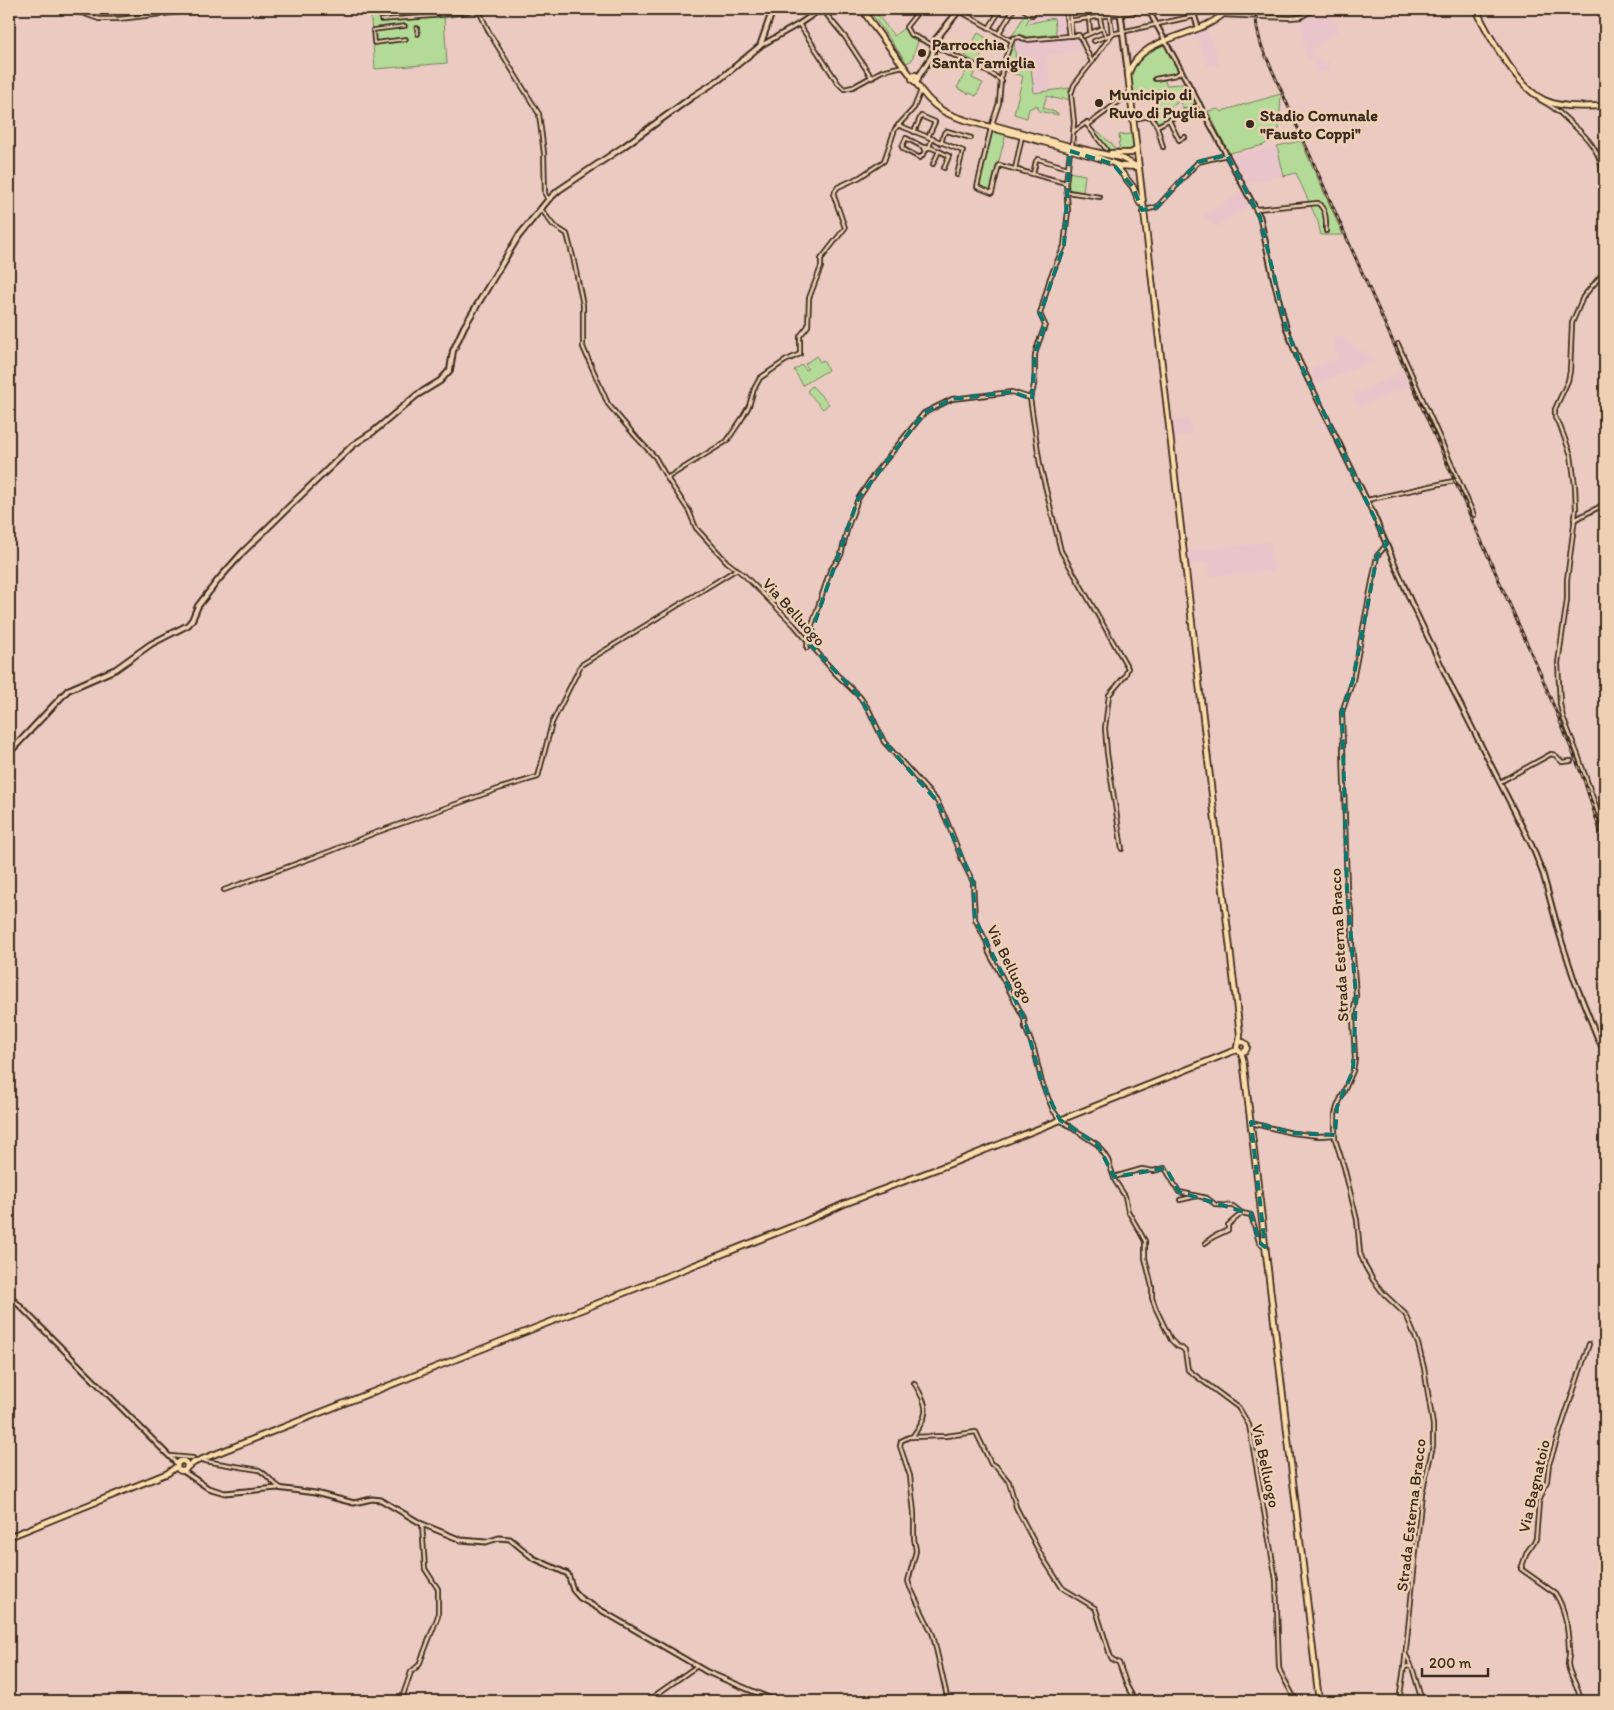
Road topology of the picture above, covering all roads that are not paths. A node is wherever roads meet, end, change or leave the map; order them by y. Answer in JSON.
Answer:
{"nodes":[{"id":1,"x":55,"y":9,"type":"edge"},
{"id":2,"x":195,"y":9,"type":"edge"},
{"id":3,"x":479,"y":9,"type":"edge"},
{"id":4,"x":774,"y":9,"type":"edge"},
{"id":5,"x":821,"y":9,"type":"edge"},
{"id":6,"x":864,"y":9,"type":"edge"},
{"id":7,"x":914,"y":9,"type":"edge"},
{"id":8,"x":922,"y":9,"type":"edge"},
{"id":9,"x":988,"y":9,"type":"edge"},
{"id":10,"x":1001,"y":9,"type":"edge"},
{"id":11,"x":1014,"y":9,"type":"edge"},
{"id":12,"x":1022,"y":9,"type":"edge"},
{"id":13,"x":1034,"y":9,"type":"edge"},
{"id":14,"x":1067,"y":9,"type":"edge"},
{"id":15,"x":1088,"y":9,"type":"edge"},
{"id":16,"x":1098,"y":9,"type":"edge"},
{"id":17,"x":1109,"y":9,"type":"edge"},
{"id":18,"x":1120,"y":9,"type":"edge"},
{"id":19,"x":1149,"y":9,"type":"edge"},
{"id":20,"x":1192,"y":9,"type":"edge"},
{"id":21,"x":1228,"y":9,"type":"edge"},
{"id":22,"x":1315,"y":9,"type":"edge"},
{"id":23,"x":1476,"y":9,"type":"edge"},
{"id":24,"x":958,"y":10,"type":"edge"},
{"id":25,"x":409,"y":12,"type":"dead end"},
{"id":26,"x":404,"y":13,"type":"dead end"},
{"id":27,"x":917,"y":13,"type":"junction"},
{"id":28,"x":997,"y":14,"type":"junction"},
{"id":29,"x":1120,"y":14,"type":"junction"},
{"id":30,"x":1110,"y":15,"type":"junction"},
{"id":31,"x":1222,"y":15,"type":"junction"},
{"id":32,"x":438,"y":16,"type":"joint"},
{"id":33,"x":1099,"y":16,"type":"junction"},
{"id":34,"x":1195,"y":16,"type":"junction"},
{"id":35,"x":1089,"y":17,"type":"junction"},
{"id":36,"x":381,"y":20,"type":"dead end"},
{"id":37,"x":1069,"y":20,"type":"junction"},
{"id":38,"x":1156,"y":23,"type":"junction"},
{"id":39,"x":799,"y":24,"type":"junction"},
{"id":40,"x":405,"y":26,"type":"dead end"},
{"id":41,"x":1198,"y":27,"type":"junction"},
{"id":42,"x":417,"y":28,"type":"dead end"},
{"id":43,"x":989,"y":28,"type":"junction"},
{"id":44,"x":1102,"y":28,"type":"junction"},
{"id":45,"x":1090,"y":31,"type":"dead end"},
{"id":46,"x":1122,"y":32,"type":"junction"},
{"id":47,"x":418,"y":34,"type":"dead end"},
{"id":48,"x":999,"y":34,"type":"junction"},
{"id":49,"x":1112,"y":34,"type":"junction"},
{"id":50,"x":1071,"y":36,"type":"junction"},
{"id":51,"x":1084,"y":36,"type":"dead end"},
{"id":52,"x":1106,"y":36,"type":"junction"},
{"id":53,"x":406,"y":39,"type":"dead end"},
{"id":54,"x":1012,"y":41,"type":"junction"},
{"id":55,"x":1094,"y":41,"type":"dead end"},
{"id":56,"x":1165,"y":41,"type":"junction"},
{"id":57,"x":934,"y":45,"type":"junction"},
{"id":58,"x":760,"y":46,"type":"junction"},
{"id":59,"x":1126,"y":60,"type":"junction"},
{"id":60,"x":1092,"y":62,"type":"junction"},
{"id":61,"x":1134,"y":62,"type":"junction"},
{"id":62,"x":904,"y":66,"type":"junction"},
{"id":63,"x":1182,"y":70,"type":"junction"},
{"id":64,"x":1128,"y":74,"type":"junction"},
{"id":65,"x":872,"y":78,"type":"junction"},
{"id":66,"x":915,"y":78,"type":"junction"},
{"id":67,"x":1155,"y":79,"type":"dead end"},
{"id":68,"x":1002,"y":80,"type":"junction"},
{"id":69,"x":921,"y":90,"type":"junction"},
{"id":70,"x":1129,"y":94,"type":"junction"},
{"id":71,"x":1200,"y":104,"type":"junction"},
{"id":72,"x":1552,"y":105,"type":"junction"},
{"id":73,"x":1605,"y":106,"type":"edge"},
{"id":74,"x":1132,"y":119,"type":"junction"},
{"id":75,"x":1169,"y":120,"type":"junction"},
{"id":76,"x":1074,"y":122,"type":"junction"},
{"id":77,"x":1087,"y":124,"type":"junction"},
{"id":78,"x":898,"y":125,"type":"junction"},
{"id":79,"x":1080,"y":125,"type":"junction"},
{"id":80,"x":991,"y":126,"type":"junction"},
{"id":81,"x":1157,"y":126,"type":"junction"},
{"id":82,"x":1074,"y":131,"type":"junction"},
{"id":83,"x":914,"y":132,"type":"junction"},
{"id":84,"x":1022,"y":136,"type":"junction"},
{"id":85,"x":1185,"y":137,"type":"dead end"},
{"id":86,"x":930,"y":138,"type":"junction"},
{"id":87,"x":971,"y":138,"type":"dead end"},
{"id":88,"x":941,"y":142,"type":"junction"},
{"id":89,"x":929,"y":146,"type":"junction"},
{"id":90,"x":923,"y":147,"type":"junction"},
{"id":91,"x":1071,"y":148,"type":"junction"},
{"id":92,"x":1163,"y":148,"type":"dead end"},
{"id":93,"x":1106,"y":149,"type":"dead end"},
{"id":94,"x":1136,"y":150,"type":"junction"},
{"id":95,"x":938,"y":151,"type":"junction"},
{"id":96,"x":924,"y":153,"type":"junction"},
{"id":97,"x":1102,"y":154,"type":"junction"},
{"id":98,"x":1227,"y":155,"type":"junction"},
{"id":99,"x":933,"y":164,"type":"dead end"},
{"id":100,"x":1113,"y":164,"type":"junction"},
{"id":101,"x":1138,"y":167,"type":"junction"},
{"id":102,"x":944,"y":168,"type":"dead end"},
{"id":103,"x":1068,"y":168,"type":"junction"},
{"id":104,"x":1015,"y":170,"type":"junction"},
{"id":105,"x":1605,"y":172,"type":"edge"},
{"id":106,"x":1033,"y":174,"type":"junction"},
{"id":107,"x":957,"y":175,"type":"dead end"},
{"id":108,"x":1066,"y":183,"type":"junction"},
{"id":109,"x":1067,"y":192,"type":"junction"},
{"id":110,"x":1605,"y":194,"type":"edge"},
{"id":111,"x":1100,"y":197,"type":"dead end"},
{"id":112,"x":548,"y":200,"type":"junction"},
{"id":113,"x":540,"y":209,"type":"junction"},
{"id":114,"x":1257,"y":210,"type":"junction"},
{"id":115,"x":1143,"y":212,"type":"junction"},
{"id":116,"x":1326,"y":231,"type":"dead end"},
{"id":117,"x":1605,"y":271,"type":"edge"},
{"id":118,"x":1398,"y":344,"type":"dead end"},
{"id":119,"x":1030,"y":398,"type":"junction"},
{"id":120,"x":667,"y":478,"type":"junction"},
{"id":121,"x":1458,"y":480,"type":"junction"},
{"id":122,"x":1366,"y":500,"type":"junction"},
{"id":123,"x":1605,"y":504,"type":"edge"},
{"id":124,"x":1474,"y":515,"type":"dead end"},
{"id":125,"x":1574,"y":520,"type":"junction"},
{"id":126,"x":1387,"y":544,"type":"junction"},
{"id":127,"x":737,"y":570,"type":"junction"},
{"id":128,"x":808,"y":642,"type":"junction"},
{"id":129,"x":807,"y":648,"type":"dead end"},
{"id":130,"x":9,"y":753,"type":"edge"},
{"id":131,"x":1571,"y":761,"type":"dead end"},
{"id":132,"x":1500,"y":782,"type":"junction"},
{"id":133,"x":1604,"y":830,"type":"dead end"},
{"id":134,"x":1122,"y":849,"type":"dead end"},
{"id":135,"x":224,"y":890,"type":"dead end"},
{"id":136,"x":1241,"y":1048,"type":"junction"},
{"id":137,"x":1605,"y":1050,"type":"edge"},
{"id":138,"x":1060,"y":1120,"type":"junction"},
{"id":139,"x":1251,"y":1123,"type":"junction"},
{"id":140,"x":1335,"y":1135,"type":"junction"},
{"id":141,"x":1114,"y":1177,"type":"junction"},
{"id":142,"x":1198,"y":1195,"type":"junction"},
{"id":143,"x":1180,"y":1200,"type":"dead end"},
{"id":144,"x":1242,"y":1213,"type":"junction"},
{"id":145,"x":1205,"y":1243,"type":"dead end"},
{"id":146,"x":1265,"y":1247,"type":"junction"},
{"id":147,"x":9,"y":1294,"type":"edge"},
{"id":148,"x":1589,"y":1344,"type":"dead end"},
{"id":149,"x":914,"y":1383,"type":"dead end"},
{"id":150,"x":912,"y":1437,"type":"junction"},
{"id":151,"x":170,"y":1456,"type":"junction"},
{"id":152,"x":194,"y":1460,"type":"junction"},
{"id":153,"x":205,"y":1461,"type":"dead end"},
{"id":154,"x":182,"y":1467,"type":"junction"},
{"id":155,"x":272,"y":1481,"type":"junction"},
{"id":156,"x":268,"y":1488,"type":"junction"},
{"id":157,"x":282,"y":1488,"type":"junction"},
{"id":158,"x":422,"y":1524,"type":"junction"},
{"id":159,"x":9,"y":1537,"type":"edge"},
{"id":160,"x":1406,"y":1654,"type":"junction"},
{"id":161,"x":697,"y":1666,"type":"junction"},
{"id":162,"x":1404,"y":1668,"type":"junction"},
{"id":163,"x":1412,"y":1668,"type":"junction"},
{"id":164,"x":401,"y":1701,"type":"edge"},
{"id":165,"x":647,"y":1701,"type":"edge"},
{"id":166,"x":776,"y":1701,"type":"edge"},
{"id":167,"x":948,"y":1701,"type":"edge"},
{"id":168,"x":1135,"y":1701,"type":"edge"},
{"id":169,"x":1296,"y":1701,"type":"edge"},
{"id":170,"x":1319,"y":1701,"type":"edge"},
{"id":171,"x":1399,"y":1701,"type":"edge"},
{"id":172,"x":1422,"y":1701,"type":"edge"},
{"id":173,"x":1580,"y":1701,"type":"edge"}],
"edges":[{"from":1,"to":2,"type":"street"},
{"from":3,"to":32,"type":"street"},
{"from":3,"to":112,"type":"street"},
{"from":4,"to":58,"type":"main road"},
{"from":5,"to":39,"type":"street"},
{"from":5,"to":65,"type":"street"},
{"from":6,"to":62,"type":"main road"},
{"from":6,"to":66,"type":"main road"},
{"from":7,"to":27,"type":"street"},
{"from":8,"to":27,"type":"street"},
{"from":9,"to":28,"type":"street"},
{"from":10,"to":28,"type":"street"},
{"from":11,"to":48,"type":"street"},
{"from":12,"to":13,"type":"street"},
{"from":14,"to":37,"type":"street"},
{"from":15,"to":35,"type":"street"},
{"from":16,"to":33,"type":"street"},
{"from":17,"to":30,"type":"street"},
{"from":18,"to":29,"type":"main road"},
{"from":19,"to":29,"type":"street"},
{"from":19,"to":38,"type":"street"},
{"from":20,"to":34,"type":"street"},
{"from":21,"to":31,"type":"main road"},
{"from":22,"to":31,"type":"street"},
{"from":23,"to":72,"type":"main road"},
{"from":24,"to":43,"type":"street"},
{"from":24,"to":57,"type":"main road"},
{"from":25,"to":26,"type":"street"},
{"from":27,"to":57,"type":"street"},
{"from":28,"to":43,"type":"street"},
{"from":29,"to":30,"type":"street"},
{"from":29,"to":46,"type":"main road"},
{"from":30,"to":33,"type":"street"},
{"from":30,"to":49,"type":"street"},
{"from":31,"to":41,"type":"main road"},
{"from":32,"to":36,"type":"street"},
{"from":33,"to":35,"type":"street"},
{"from":33,"to":44,"type":"street"},
{"from":34,"to":38,"type":"street"},
{"from":34,"to":41,"type":"street"},
{"from":35,"to":37,"type":"street"},
{"from":35,"to":45,"type":"street"},
{"from":37,"to":50,"type":"street"},
{"from":38,"to":46,"type":"street"},
{"from":38,"to":56,"type":"street"},
{"from":39,"to":58,"type":"street"},
{"from":39,"to":65,"type":"street"},
{"from":40,"to":53,"type":"street"},
{"from":41,"to":56,"type":"main road"},
{"from":42,"to":47,"type":"street"},
{"from":43,"to":48,"type":"street"},
{"from":44,"to":51,"type":"street"},
{"from":44,"to":52,"type":"street"},
{"from":46,"to":49,"type":"street"},
{"from":46,"to":59,"type":"main road"},
{"from":48,"to":54,"type":"street"},
{"from":49,"to":52,"type":"street"},
{"from":49,"to":60,"type":"street"},
{"from":50,"to":54,"type":"street"},
{"from":50,"to":60,"type":"street"},
{"from":52,"to":55,"type":"street"},
{"from":54,"to":68,"type":"street"},
{"from":56,"to":61,"type":"main road"},
{"from":56,"to":63,"type":"street"},
{"from":57,"to":66,"type":"main road"},
{"from":57,"to":68,"type":"street"},
{"from":58,"to":112,"type":"main road"},
{"from":59,"to":61,"type":"main road"},
{"from":59,"to":64,"type":"main road"},
{"from":60,"to":76,"type":"street"},
{"from":61,"to":64,"type":"main road"},
{"from":62,"to":65,"type":"street"},
{"from":62,"to":66,"type":"main road"},
{"from":63,"to":67,"type":"street"},
{"from":63,"to":71,"type":"street"},
{"from":64,"to":70,"type":"main road"},
{"from":66,"to":69,"type":"main road"},
{"from":66,"to":80,"type":"main road"},
{"from":68,"to":80,"type":"street"},
{"from":69,"to":78,"type":"street"},
{"from":69,"to":80,"type":"main road"},
{"from":70,"to":74,"type":"main road"},
{"from":70,"to":77,"type":"street"},
{"from":71,"to":75,"type":"street"},
{"from":71,"to":98,"type":"street"},
{"from":72,"to":73,"type":"main road"},
{"from":72,"to":105,"type":"street"},
{"from":74,"to":81,"type":"street"},
{"from":74,"to":94,"type":"main road"},
{"from":75,"to":81,"type":"street"},
{"from":75,"to":85,"type":"street"},
{"from":76,"to":79,"type":"street"},
{"from":76,"to":82,"type":"street"},
{"from":77,"to":79,"type":"street"},
{"from":77,"to":93,"type":"street"},
{"from":78,"to":83,"type":"street"},
{"from":78,"to":120,"type":"street"},
{"from":79,"to":82,"type":"street"},
{"from":80,"to":84,"type":"main road"},
{"from":80,"to":91,"type":"main road"},
{"from":80,"to":104,"type":"street"},
{"from":81,"to":92,"type":"street"},
{"from":82,"to":91,"type":"street"},
{"from":83,"to":86,"type":"street"},
{"from":83,"to":86,"type":"street"},
{"from":84,"to":91,"type":"main road"},
{"from":84,"to":104,"type":"street"},
{"from":86,"to":88,"type":"street"},
{"from":86,"to":89,"type":"street"},
{"from":87,"to":88,"type":"street"},
{"from":88,"to":107,"type":"street"},
{"from":89,"to":90,"type":"street"},
{"from":89,"to":95,"type":"street"},
{"from":89,"to":96,"type":"street"},
{"from":90,"to":96,"type":"street"},
{"from":90,"to":96,"type":"street"},
{"from":91,"to":97,"type":"main road"},
{"from":91,"to":100,"type":"main road"},
{"from":91,"to":103,"type":"street"},
{"from":94,"to":97,"type":"main road"},
{"from":94,"to":101,"type":"main road"},
{"from":95,"to":99,"type":"street"},
{"from":95,"to":102,"type":"street"},
{"from":97,"to":101,"type":"main road"},
{"from":98,"to":114,"type":"street"},
{"from":98,"to":115,"type":"street"},
{"from":100,"to":101,"type":"main road"},
{"from":100,"to":115,"type":"main road"},
{"from":101,"to":115,"type":"main road"},
{"from":103,"to":106,"type":"street"},
{"from":103,"to":108,"type":"street"},
{"from":104,"to":106,"type":"street"},
{"from":105,"to":110,"type":"street"},
{"from":106,"to":108,"type":"street"},
{"from":108,"to":109,"type":"street"},
{"from":109,"to":111,"type":"street"},
{"from":109,"to":119,"type":"street"},
{"from":112,"to":113,"type":"main road"},
{"from":113,"to":120,"type":"street","name":"Via Belluogo"},
{"from":113,"to":130,"type":"main road"},
{"from":114,"to":116,"type":"street"},
{"from":114,"to":122,"type":"street"},
{"from":115,"to":136,"type":"main road"},
{"from":117,"to":125,"type":"street"},
{"from":118,"to":121,"type":"street"},
{"from":119,"to":128,"type":"street"},
{"from":119,"to":134,"type":"street"},
{"from":120,"to":127,"type":"street","name":"Via Belluogo"},
{"from":121,"to":122,"type":"street"},
{"from":121,"to":124,"type":"street"},
{"from":122,"to":126,"type":"street"},
{"from":123,"to":125,"type":"street"},
{"from":125,"to":133,"type":"street"},
{"from":126,"to":132,"type":"street"},
{"from":126,"to":140,"type":"street","name":"Strada Esterna Bracco"},
{"from":127,"to":128,"type":"street","name":"Via Belluogo"},
{"from":127,"to":135,"type":"street"},
{"from":128,"to":129,"type":"street"},
{"from":128,"to":138,"type":"street","name":"Via Belluogo"},
{"from":131,"to":132,"type":"street"},
{"from":132,"to":137,"type":"street"},
{"from":136,"to":138,"type":"main road"},
{"from":136,"to":139,"type":"main road"},
{"from":138,"to":141,"type":"street","name":"Via Belluogo"},
{"from":138,"to":152,"type":"main road"},
{"from":139,"to":140,"type":"street"},
{"from":139,"to":146,"type":"main road"},
{"from":140,"to":160,"type":"street","name":"Strada Esterna Bracco"},
{"from":141,"to":142,"type":"street"},
{"from":141,"to":169,"type":"street","name":"Via Belluogo"},
{"from":142,"to":143,"type":"street"},
{"from":142,"to":144,"type":"street"},
{"from":144,"to":145,"type":"street"},
{"from":144,"to":146,"type":"street"},
{"from":146,"to":170,"type":"main road"},
{"from":147,"to":151,"type":"street"},
{"from":148,"to":173,"type":"street","name":"Via Bagnatoio"},
{"from":149,"to":150,"type":"street"},
{"from":150,"to":167,"type":"street"},
{"from":150,"to":168,"type":"street"},
{"from":151,"to":152,"type":"street"},
{"from":151,"to":154,"type":"street"},
{"from":152,"to":154,"type":"main road"},
{"from":153,"to":155,"type":"street"},
{"from":154,"to":156,"type":"street"},
{"from":154,"to":159,"type":"main road"},
{"from":155,"to":156,"type":"street"},
{"from":155,"to":157,"type":"street"},
{"from":156,"to":157,"type":"street"},
{"from":157,"to":158,"type":"street"},
{"from":158,"to":161,"type":"street"},
{"from":158,"to":164,"type":"street"},
{"from":160,"to":162,"type":"street","name":"Strada Esterna Bracco"},
{"from":160,"to":163,"type":"street","name":"Strada Esterna Bracco"},
{"from":161,"to":165,"type":"street"},
{"from":161,"to":166,"type":"street"},
{"from":162,"to":163,"type":"street"},
{"from":162,"to":171,"type":"street","name":"Strada Esterna Bracco"},
{"from":163,"to":172,"type":"street","name":"Strada Esterna Bracco"}]}
